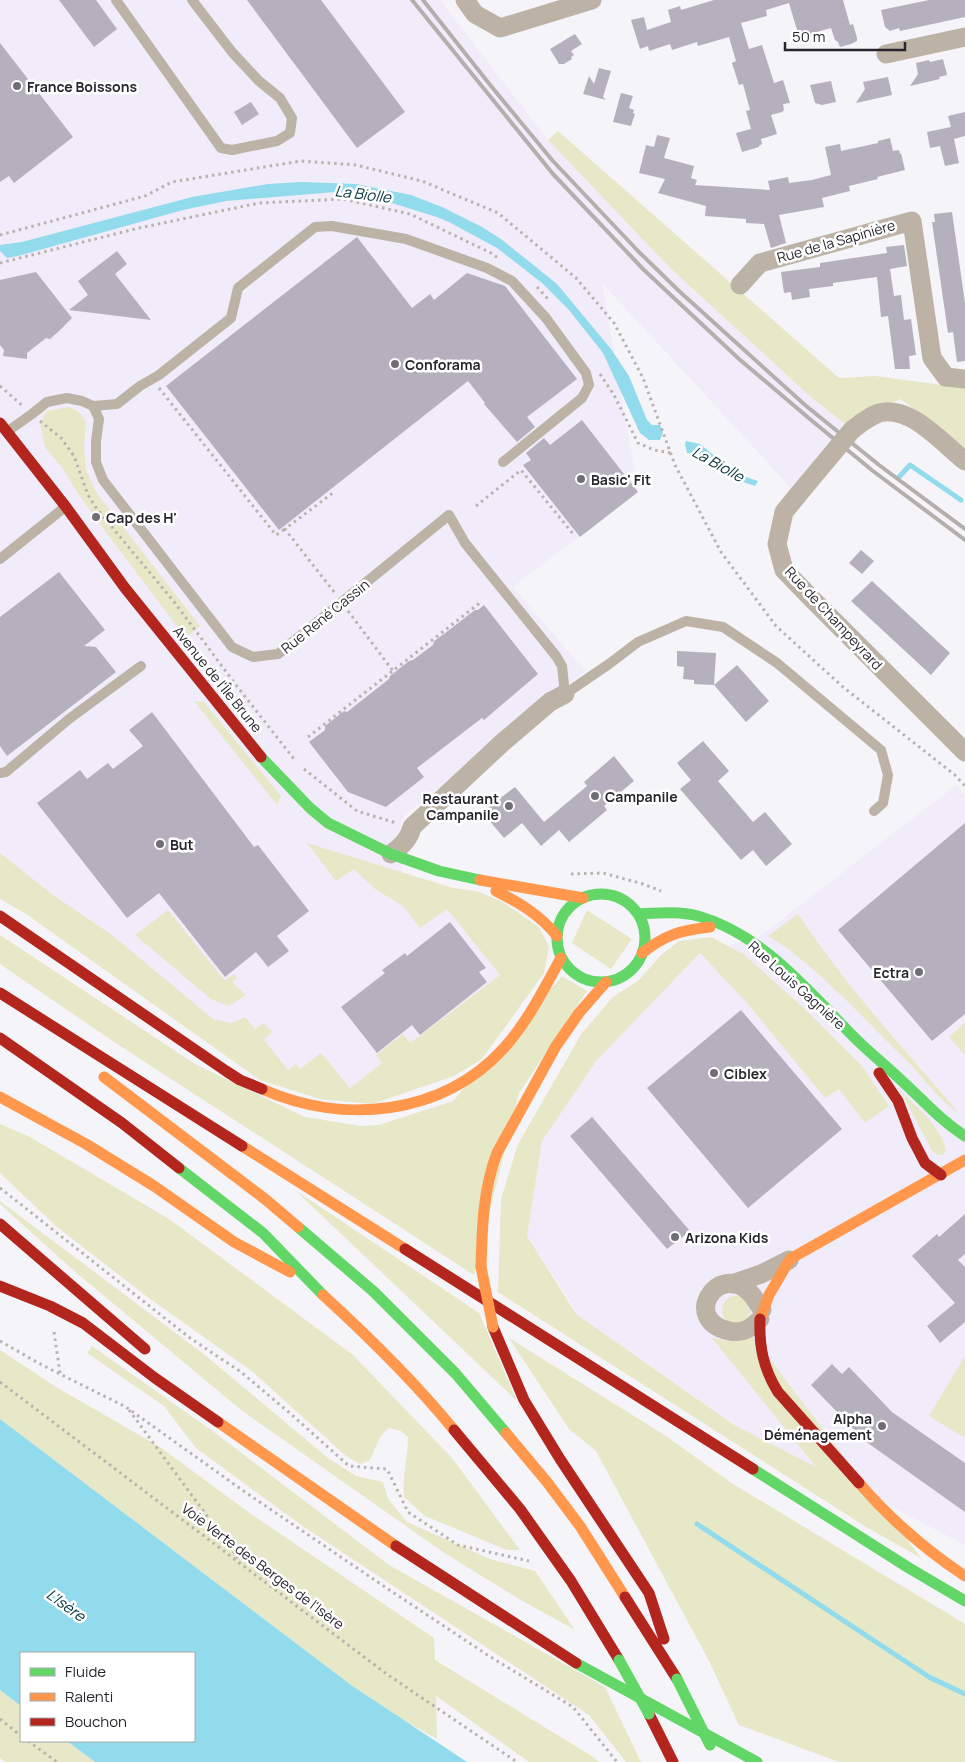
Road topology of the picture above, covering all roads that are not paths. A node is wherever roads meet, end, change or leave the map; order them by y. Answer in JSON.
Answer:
{"nodes":[{"id":1,"x":116,"y":0,"type":"edge"},
{"id":2,"x":192,"y":0,"type":"edge"},
{"id":3,"x":465,"y":0,"type":"edge"},
{"id":4,"x":592,"y":0,"type":"edge"},
{"id":5,"x":965,"y":37,"type":"edge"},
{"id":6,"x":886,"y":54,"type":"dead end"},
{"id":7,"x":740,"y":285,"type":"dead end"},
{"id":8,"x":965,"y":378,"type":"edge"},
{"id":9,"x":93,"y":406,"type":"junction"},
{"id":10,"x":4,"y":427,"type":"edge"},
{"id":11,"x":965,"y":461,"type":"edge"},
{"id":12,"x":503,"y":462,"type":"dead end"},
{"id":13,"x":66,"y":507,"type":"junction"},
{"id":14,"x":0,"y":559,"type":"edge"},
{"id":15,"x":141,"y":666,"type":"dead end"},
{"id":16,"x":564,"y":694,"type":"junction"},
{"id":17,"x":965,"y":752,"type":"edge"},
{"id":18,"x":0,"y":774,"type":"edge"},
{"id":19,"x":874,"y":811,"type":"dead end"},
{"id":20,"x":391,"y":854,"type":"junction"},
{"id":21,"x":471,"y":879,"type":"junction"},
{"id":22,"x":583,"y":898,"type":"junction"},
{"id":23,"x":638,"y":914,"type":"junction"},
{"id":24,"x":0,"y":916,"type":"edge"},
{"id":25,"x":724,"y":926,"type":"junction"},
{"id":26,"x":557,"y":936,"type":"junction"},
{"id":27,"x":642,"y":953,"type":"junction"},
{"id":28,"x":561,"y":958,"type":"junction"},
{"id":29,"x":606,"y":982,"type":"junction"},
{"id":30,"x":0,"y":993,"type":"edge"},
{"id":31,"x":0,"y":1000,"type":"edge"},
{"id":32,"x":0,"y":1038,"type":"edge"},
{"id":33,"x":62,"y":1046,"type":"dead end"},
{"id":34,"x":867,"y":1050,"type":"junction"},
{"id":35,"x":94,"y":1070,"type":"dead end"},
{"id":36,"x":0,"y":1097,"type":"edge"},
{"id":37,"x":965,"y":1136,"type":"edge"},
{"id":38,"x":965,"y":1160,"type":"edge"},
{"id":39,"x":941,"y":1175,"type":"junction"},
{"id":40,"x":0,"y":1224,"type":"edge"},
{"id":41,"x":790,"y":1259,"type":"junction"},
{"id":42,"x":309,"y":1282,"type":"junction"},
{"id":43,"x":732,"y":1284,"type":"junction"},
{"id":44,"x":0,"y":1286,"type":"edge"},
{"id":45,"x":761,"y":1315,"type":"junction"},
{"id":46,"x":151,"y":1354,"type":"dead end"},
{"id":47,"x":188,"y":1386,"type":"dead end"},
{"id":48,"x":269,"y":1457,"type":"junction"},
{"id":49,"x":965,"y":1576,"type":"edge"},
{"id":50,"x":965,"y":1601,"type":"edge"},
{"id":51,"x":677,"y":1679,"type":"junction"},
{"id":52,"x":712,"y":1749,"type":"dead end"},
{"id":53,"x":673,"y":1762,"type":"edge"},
{"id":54,"x":757,"y":1762,"type":"edge"}],
"edges":[{"from":1,"to":2,"type":"lane"},
{"from":3,"to":4,"type":"street"},
{"from":5,"to":6,"type":"street"},
{"from":7,"to":8,"type":"street","name":"Rue de la Sapinière"},
{"from":9,"to":10,"type":"lane"},
{"from":9,"to":12,"type":"lane"},
{"from":9,"to":16,"type":"lane","name":"Rue René Cassin"},
{"from":10,"to":13,"type":"main road","name":"Avenue de l'Île Brune"},
{"from":11,"to":17,"type":"street","name":"Rue de Champeyrard","bridge":true},
{"from":13,"to":14,"type":"lane"},
{"from":13,"to":20,"type":"main road","name":"Avenue de l'Île Brune"},
{"from":15,"to":18,"type":"lane"},
{"from":16,"to":19,"type":"lane"},
{"from":16,"to":20,"type":"street"},
{"from":20,"to":21,"type":"main road","name":"Avenue de l'Île Brune"},
{"from":21,"to":22,"type":"main road","name":"Avenue de l'Île Brune"},
{"from":21,"to":26,"type":"main road","name":"Avenue de l'Île Brune"},
{"from":22,"to":23,"type":"main road"},
{"from":22,"to":26,"type":"main road"},
{"from":23,"to":25,"type":"main road","name":"Rue Louis Gagnière"},
{"from":23,"to":27,"type":"main road"},
{"from":24,"to":28,"type":"main road"},
{"from":25,"to":27,"type":"main road"},
{"from":25,"to":34,"type":"main road","name":"Rue Louis Gagnière"},
{"from":26,"to":28,"type":"main road"},
{"from":27,"to":29,"type":"main road"},
{"from":28,"to":29,"type":"main road"},
{"from":29,"to":51,"type":"main road","bridge":true},
{"from":30,"to":50,"type":"main road"},
{"from":31,"to":33,"type":"main road"},
{"from":32,"to":42,"type":"main road"},
{"from":34,"to":37,"type":"main road","name":"Rue Louis Gagnière"},
{"from":34,"to":39,"type":"main road","name":"Rue Louis Gagnière"},
{"from":35,"to":51,"type":"main road"},
{"from":36,"to":42,"type":"main road"},
{"from":38,"to":39,"type":"main road"},
{"from":39,"to":41,"type":"main road"},
{"from":40,"to":46,"type":"main road"},
{"from":41,"to":43,"type":"street"},
{"from":41,"to":45,"type":"main road"},
{"from":42,"to":53,"type":"main road","bridge":true},
{"from":43,"to":45,"type":"street"},
{"from":43,"to":45,"type":"street"},
{"from":44,"to":48,"type":"main road"},
{"from":45,"to":49,"type":"main road"},
{"from":47,"to":48,"type":"main road"},
{"from":48,"to":54,"type":"main road"},
{"from":51,"to":52,"type":"main road","bridge":true}]}
